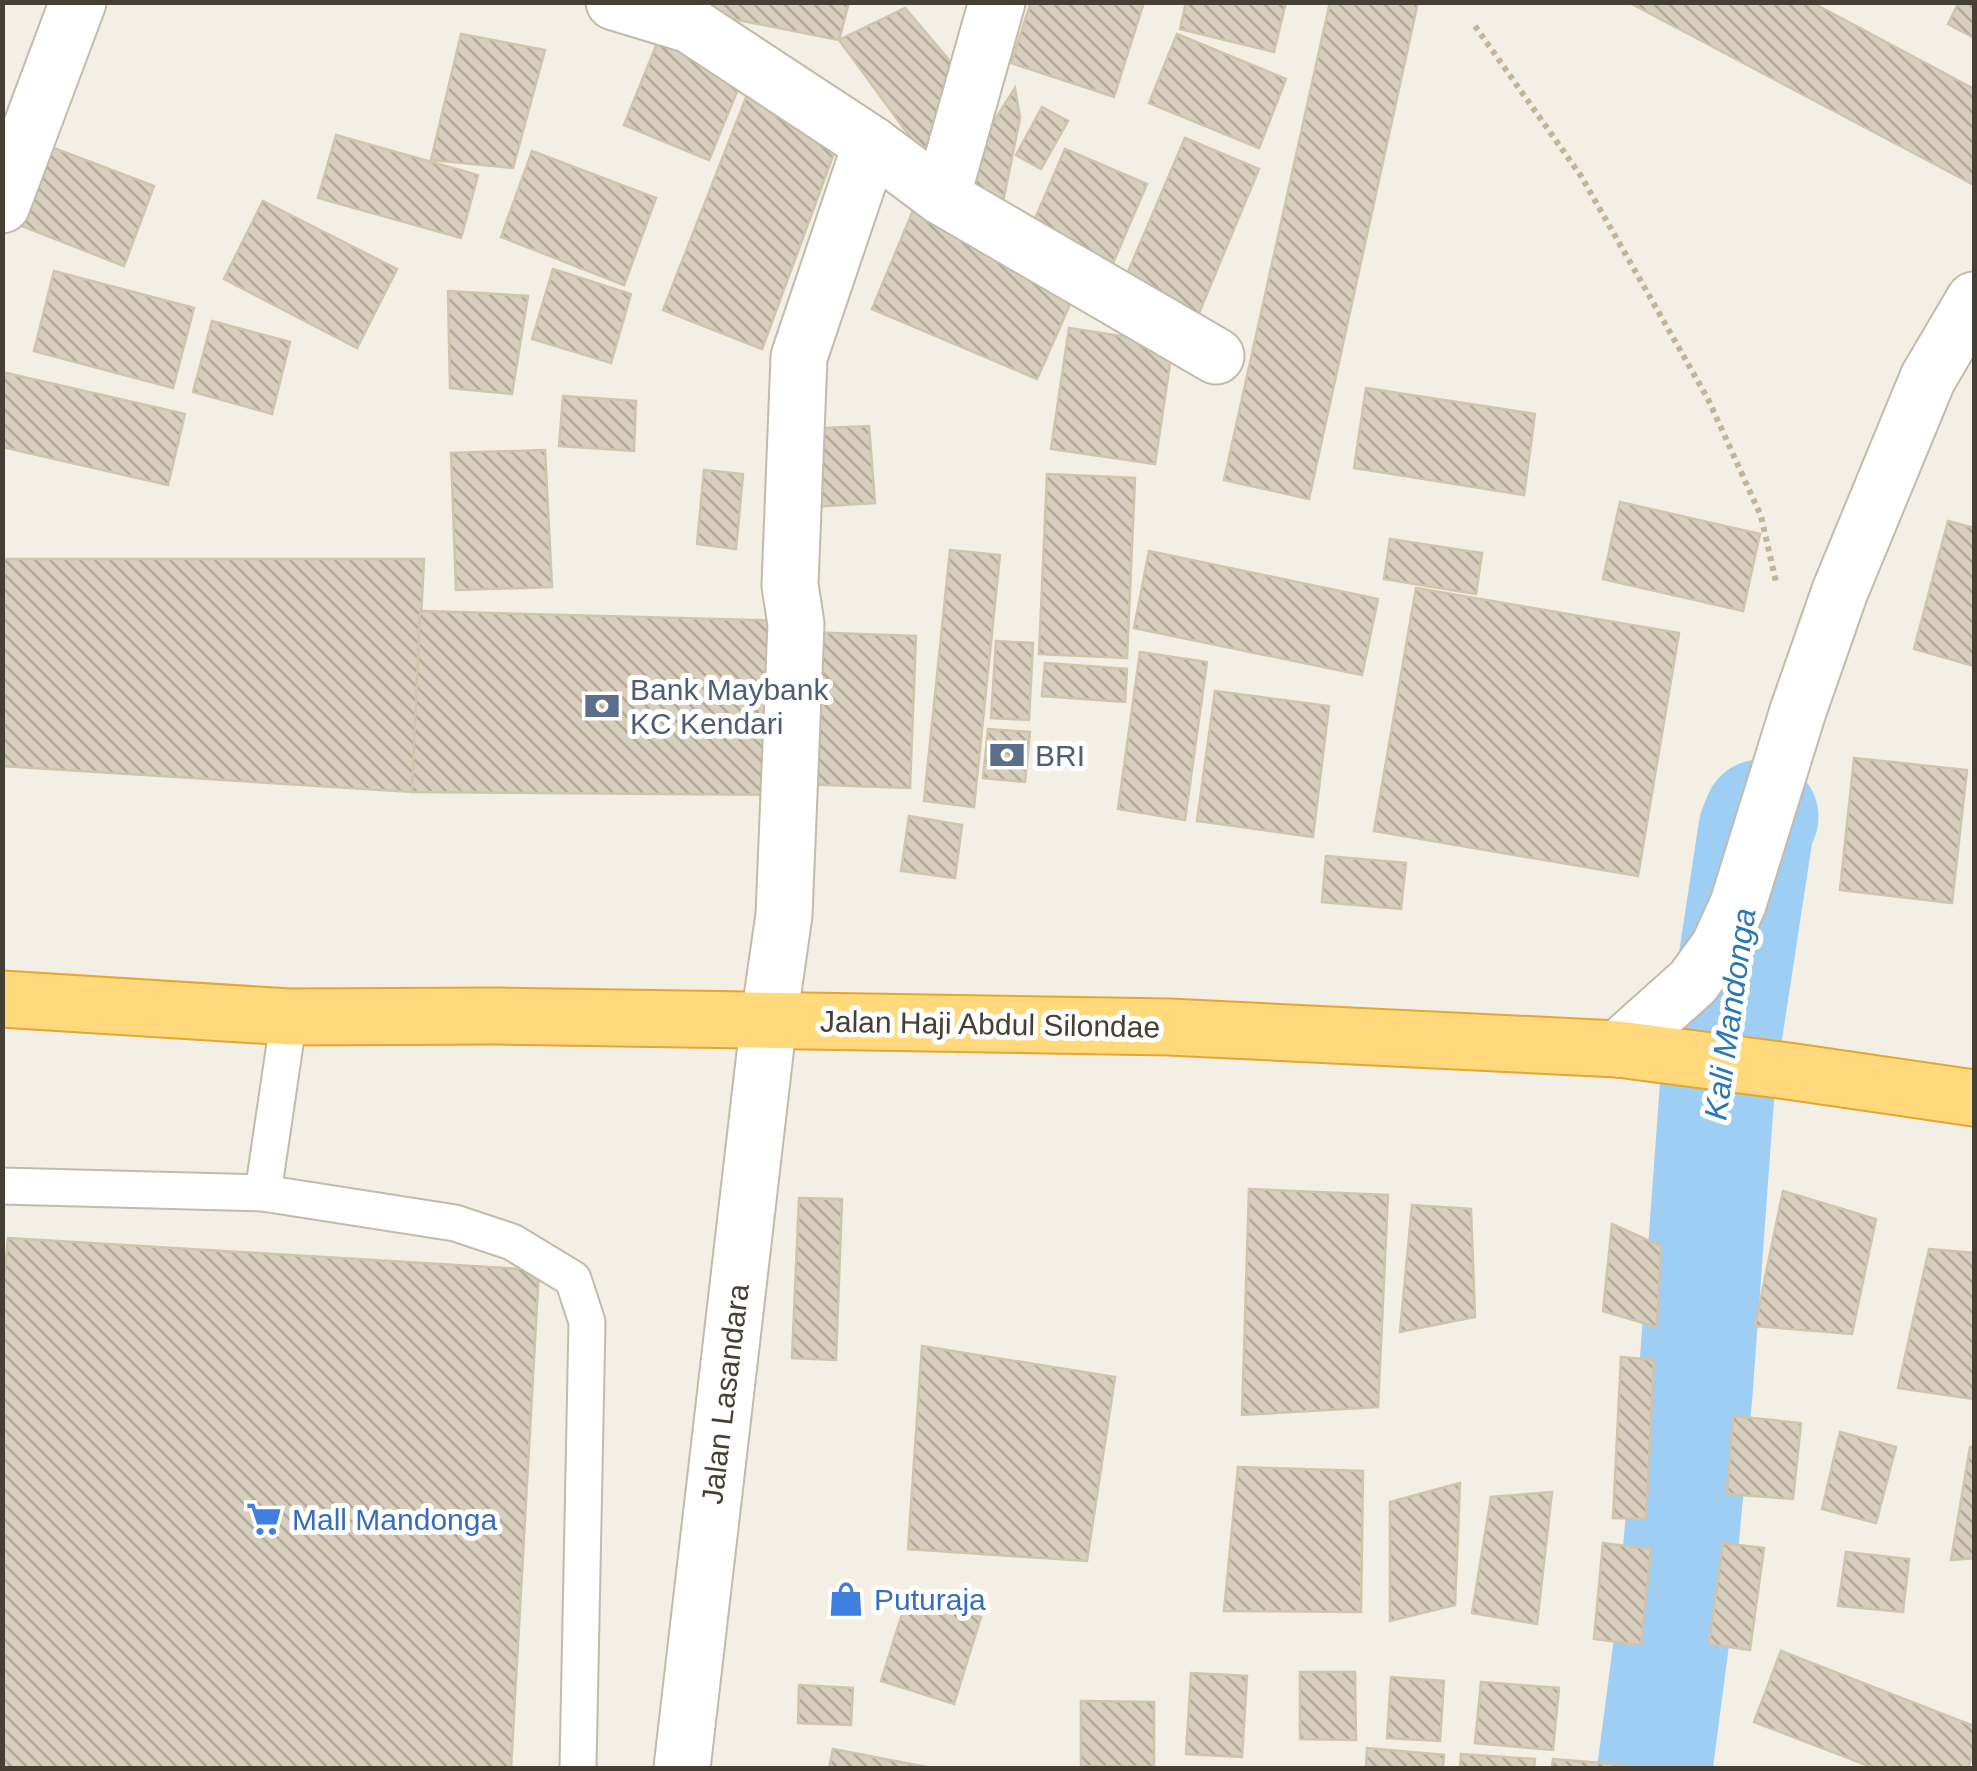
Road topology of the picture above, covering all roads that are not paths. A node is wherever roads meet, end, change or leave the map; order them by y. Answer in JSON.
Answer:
{"nodes":[{"id":1,"x":78,"y":2,"type":"edge"},
{"id":2,"x":614,"y":2,"type":"edge"},
{"id":3,"x":996,"y":2,"type":"edge"},
{"id":4,"x":871,"y":144,"type":"junction"},
{"id":5,"x":942,"y":197,"type":"junction"},
{"id":6,"x":2,"y":205,"type":"edge"},
{"id":7,"x":1974,"y":300,"type":"edge"},
{"id":8,"x":1216,"y":356,"type":"dead end"},
{"id":9,"x":2,"y":999,"type":"edge"},
{"id":10,"x":289,"y":1017,"type":"junction"},
{"id":11,"x":769,"y":1020,"type":"junction"},
{"id":12,"x":1633,"y":1051,"type":"junction"},
{"id":13,"x":1974,"y":1098,"type":"edge"},
{"id":14,"x":2,"y":1186,"type":"edge"},
{"id":15,"x":262,"y":1192,"type":"junction"},
{"id":16,"x":578,"y":1768,"type":"edge"},
{"id":17,"x":682,"y":1768,"type":"edge"}],
"edges":[{"from":1,"to":6,"type":"street"},
{"from":2,"to":4,"type":"street"},
{"from":3,"to":5,"type":"street"},
{"from":4,"to":5,"type":"street"},
{"from":4,"to":11,"type":"street","name":"Jalan Lasandara"},
{"from":5,"to":8,"type":"street"},
{"from":7,"to":12,"type":"street"},
{"from":9,"to":10,"type":"highway","name":"Jalan Haji Abdul Silondae"},
{"from":10,"to":11,"type":"highway","name":"Jalan Haji Abdul Silondae"},
{"from":10,"to":15,"type":"lane"},
{"from":11,"to":12,"type":"highway","name":"Jalan Haji Abdul Silondae"},
{"from":11,"to":17,"type":"street","name":"Jalan Lasandara"},
{"from":12,"to":13,"type":"highway","name":"Jalan Haji Abdul Silondae"},
{"from":14,"to":15,"type":"lane"},
{"from":15,"to":16,"type":"lane"}]}
